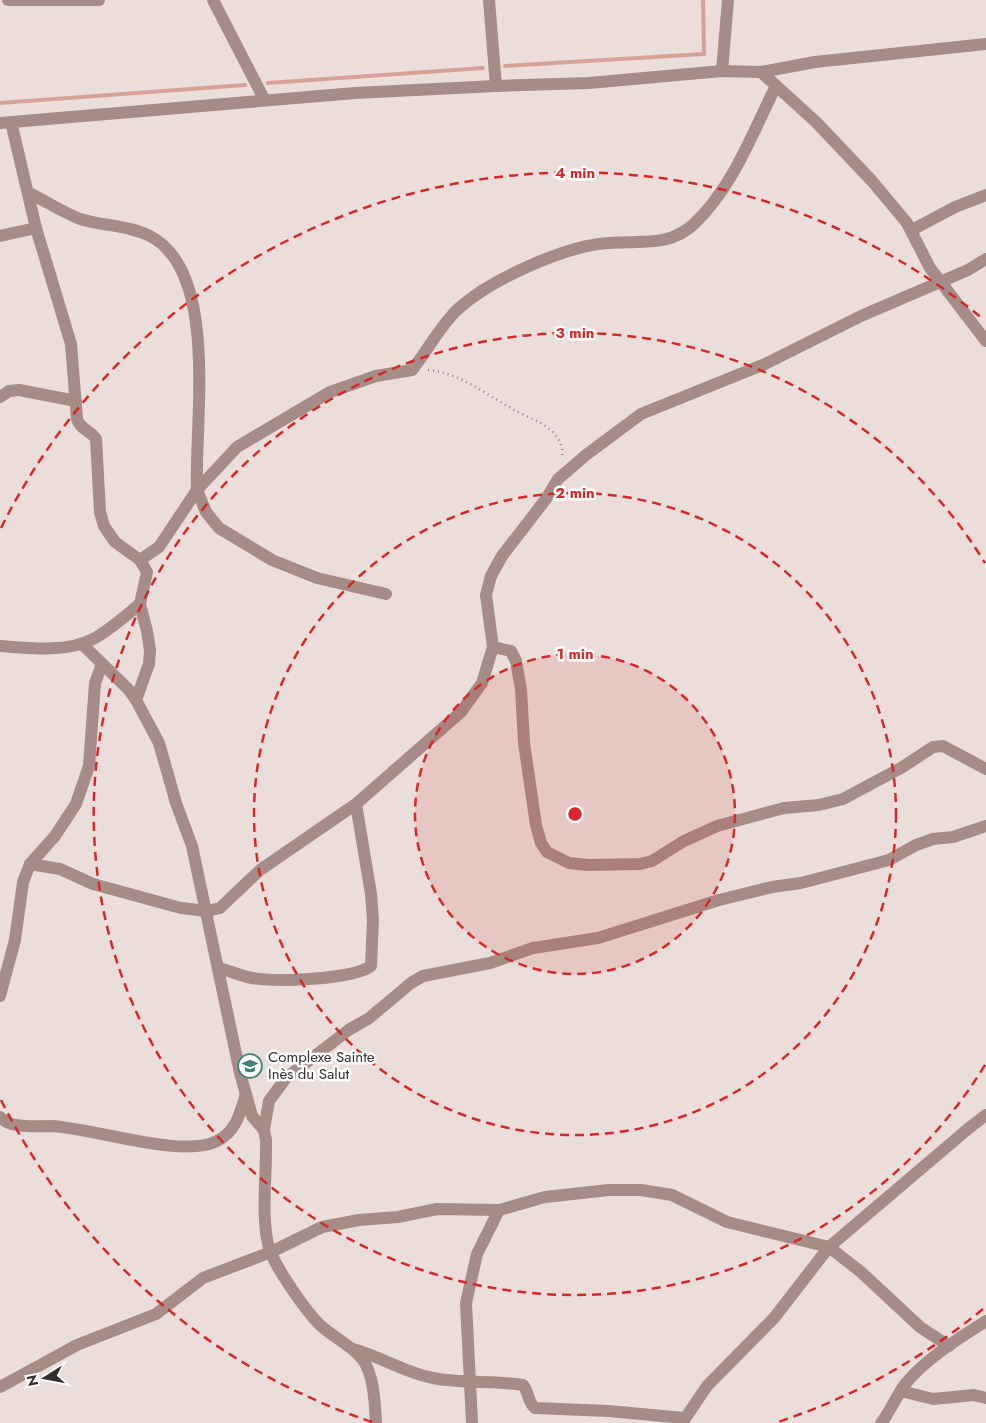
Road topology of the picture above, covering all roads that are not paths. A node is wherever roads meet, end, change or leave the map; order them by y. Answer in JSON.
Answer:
{"nodes":[{"id":1,"x":8,"y":0,"type":"edge"},
{"id":2,"x":99,"y":0,"type":"edge"},
{"id":3,"x":213,"y":0,"type":"edge"},
{"id":4,"x":489,"y":0,"type":"edge"},
{"id":5,"x":728,"y":0,"type":"edge"},
{"id":6,"x":82,"y":1,"type":"edge"},
{"id":7,"x":986,"y":44,"type":"edge"},
{"id":8,"x":722,"y":71,"type":"junction"},
{"id":9,"x":760,"y":72,"type":"junction"},
{"id":10,"x":496,"y":86,"type":"junction"},
{"id":11,"x":775,"y":88,"type":"junction"},
{"id":12,"x":264,"y":99,"type":"junction"},
{"id":13,"x":5,"y":122,"type":"edge"},
{"id":14,"x":29,"y":193,"type":"junction"},
{"id":15,"x":986,"y":194,"type":"edge"},
{"id":16,"x":36,"y":228,"type":"junction"},
{"id":17,"x":912,"y":230,"type":"junction"},
{"id":18,"x":0,"y":236,"type":"edge"},
{"id":19,"x":986,"y":260,"type":"edge"},
{"id":20,"x":940,"y":282,"type":"junction"},
{"id":21,"x":986,"y":341,"type":"edge"},
{"id":22,"x":0,"y":397,"type":"edge"},
{"id":23,"x":76,"y":401,"type":"junction"},
{"id":24,"x":196,"y":490,"type":"junction"},
{"id":25,"x":140,"y":560,"type":"junction"},
{"id":26,"x":386,"y":594,"type":"dead end"},
{"id":27,"x":140,"y":604,"type":"junction"},
{"id":28,"x":82,"y":644,"type":"junction"},
{"id":29,"x":0,"y":646,"type":"edge"},
{"id":30,"x":493,"y":647,"type":"junction"},
{"id":31,"x":102,"y":664,"type":"junction"},
{"id":32,"x":136,"y":700,"type":"junction"},
{"id":33,"x":986,"y":769,"type":"edge"},
{"id":34,"x":356,"y":804,"type":"junction"},
{"id":35,"x":986,"y":826,"type":"edge"},
{"id":36,"x":30,"y":864,"type":"junction"},
{"id":37,"x":207,"y":910,"type":"junction"},
{"id":38,"x":219,"y":968,"type":"junction"},
{"id":39,"x":0,"y":996,"type":"edge"},
{"id":40,"x":246,"y":1094,"type":"junction"},
{"id":41,"x":986,"y":1116,"type":"edge"},
{"id":42,"x":0,"y":1118,"type":"edge"},
{"id":43,"x":264,"y":1130,"type":"junction"},
{"id":44,"x":499,"y":1210,"type":"junction"},
{"id":45,"x":829,"y":1247,"type":"junction"},
{"id":46,"x":271,"y":1252,"type":"junction"},
{"id":47,"x":986,"y":1321,"type":"edge"},
{"id":48,"x":949,"y":1346,"type":"junction"},
{"id":49,"x":352,"y":1349,"type":"junction"},
{"id":50,"x":469,"y":1383,"type":"junction"},
{"id":51,"x":0,"y":1387,"type":"edge"},
{"id":52,"x":901,"y":1390,"type":"junction"},
{"id":53,"x":986,"y":1398,"type":"edge"},
{"id":54,"x":683,"y":1421,"type":"edge"},
{"id":55,"x":376,"y":1423,"type":"edge"},
{"id":56,"x":472,"y":1423,"type":"edge"},
{"id":57,"x":881,"y":1423,"type":"edge"}],
"edges":[{"from":1,"to":6,"type":"street"},
{"from":2,"to":6,"type":"street"},
{"from":3,"to":12,"type":"street"},
{"from":4,"to":10,"type":"street"},
{"from":5,"to":8,"type":"street"},
{"from":7,"to":9,"type":"street"},
{"from":8,"to":9,"type":"street"},
{"from":8,"to":10,"type":"street"},
{"from":9,"to":11,"type":"street"},
{"from":10,"to":12,"type":"street"},
{"from":11,"to":17,"type":"street"},
{"from":11,"to":24,"type":"street"},
{"from":12,"to":13,"type":"street"},
{"from":13,"to":14,"type":"street"},
{"from":14,"to":16,"type":"street"},
{"from":14,"to":24,"type":"street"},
{"from":15,"to":17,"type":"street"},
{"from":16,"to":18,"type":"street"},
{"from":16,"to":23,"type":"street"},
{"from":17,"to":20,"type":"street"},
{"from":19,"to":20,"type":"street"},
{"from":20,"to":21,"type":"street"},
{"from":20,"to":30,"type":"street"},
{"from":22,"to":23,"type":"street"},
{"from":23,"to":25,"type":"street"},
{"from":24,"to":25,"type":"street"},
{"from":24,"to":26,"type":"street"},
{"from":25,"to":27,"type":"street"},
{"from":27,"to":28,"type":"street"},
{"from":27,"to":32,"type":"street"},
{"from":28,"to":29,"type":"street"},
{"from":28,"to":31,"type":"street"},
{"from":30,"to":33,"type":"street"},
{"from":30,"to":34,"type":"street"},
{"from":31,"to":32,"type":"street"},
{"from":31,"to":36,"type":"street"},
{"from":32,"to":37,"type":"street"},
{"from":34,"to":37,"type":"street"},
{"from":34,"to":38,"type":"street"},
{"from":35,"to":43,"type":"street"},
{"from":36,"to":37,"type":"street"},
{"from":36,"to":39,"type":"street"},
{"from":37,"to":38,"type":"street"},
{"from":38,"to":40,"type":"street"},
{"from":40,"to":42,"type":"street"},
{"from":40,"to":43,"type":"street"},
{"from":41,"to":45,"type":"street"},
{"from":43,"to":46,"type":"street"},
{"from":44,"to":45,"type":"street"},
{"from":44,"to":46,"type":"street"},
{"from":44,"to":50,"type":"street"},
{"from":45,"to":48,"type":"street"},
{"from":45,"to":54,"type":"street"},
{"from":46,"to":49,"type":"street"},
{"from":46,"to":51,"type":"street"},
{"from":47,"to":48,"type":"street"},
{"from":48,"to":52,"type":"street"},
{"from":49,"to":50,"type":"street"},
{"from":49,"to":55,"type":"street"},
{"from":50,"to":54,"type":"street"},
{"from":50,"to":56,"type":"street"},
{"from":52,"to":53,"type":"street"},
{"from":52,"to":57,"type":"street"}]}
